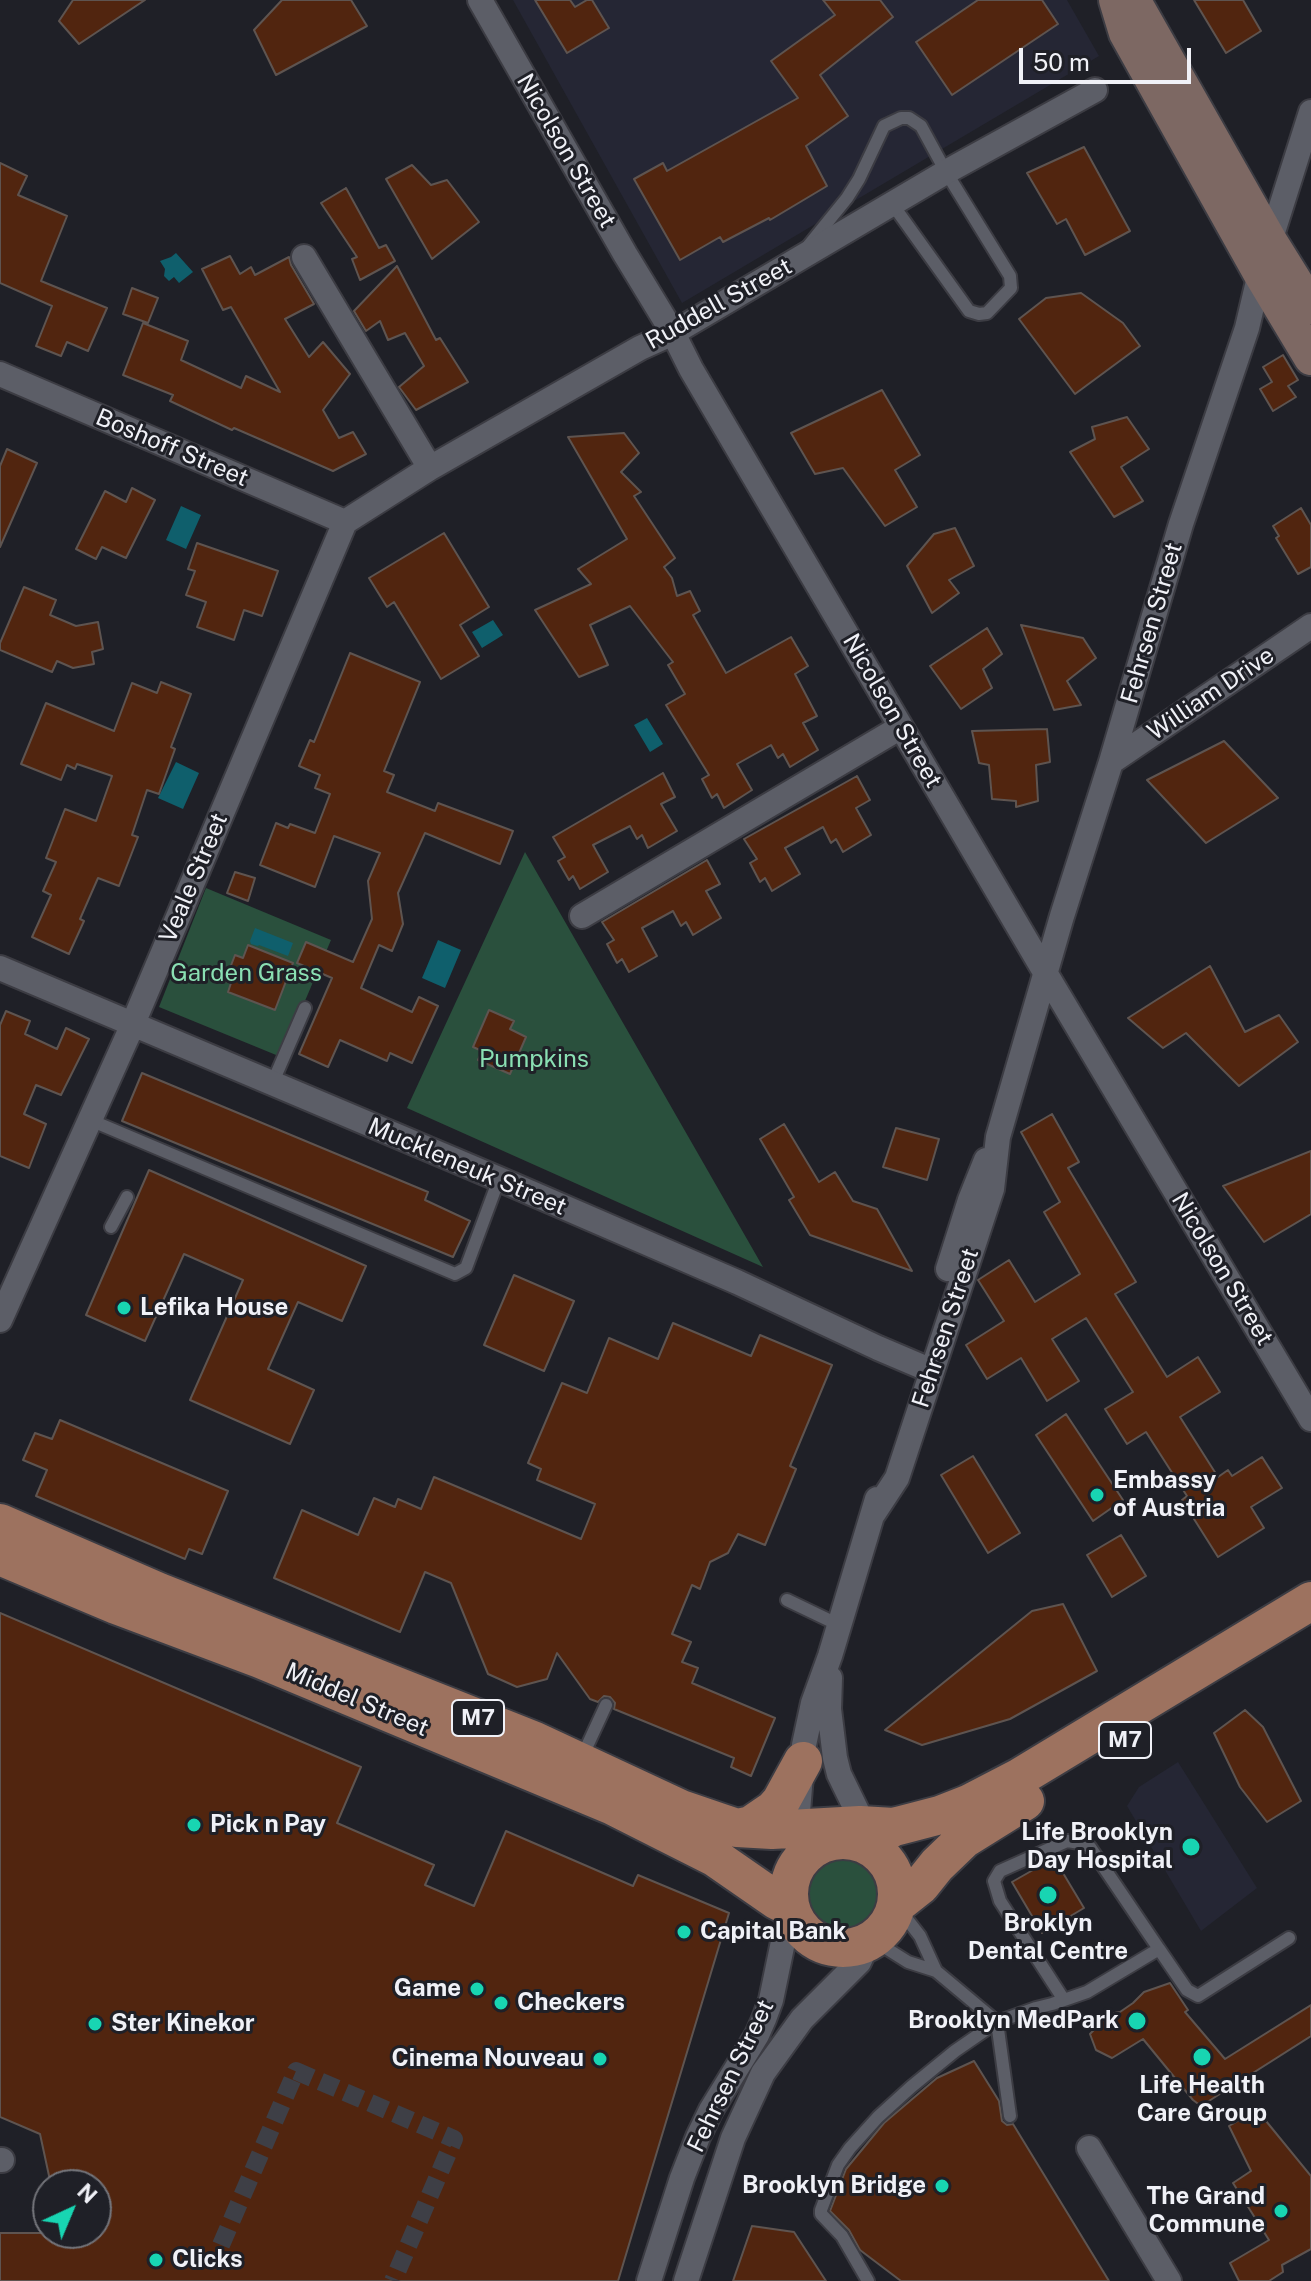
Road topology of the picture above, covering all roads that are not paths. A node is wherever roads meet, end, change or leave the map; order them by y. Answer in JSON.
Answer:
{"nodes":[{"id":1,"x":480,"y":0,"type":"edge"},
{"id":2,"x":1116,"y":0,"type":"edge"},
{"id":3,"x":1133,"y":0,"type":"edge"},
{"id":4,"x":1095,"y":90,"type":"dead end"},
{"id":5,"x":1311,"y":112,"type":"edge"},
{"id":6,"x":946,"y":172,"type":"junction"},
{"id":7,"x":893,"y":205,"type":"junction"},
{"id":8,"x":1270,"y":241,"type":"junction"},
{"id":9,"x":304,"y":257,"type":"dead end"},
{"id":10,"x":794,"y":262,"type":"junction"},
{"id":11,"x":1260,"y":273,"type":"junction"},
{"id":12,"x":1311,"y":307,"type":"edge"},
{"id":13,"x":673,"y":333,"type":"junction"},
{"id":14,"x":1311,"y":358,"type":"edge"},
{"id":15,"x":0,"y":374,"type":"edge"},
{"id":16,"x":430,"y":468,"type":"junction"},
{"id":17,"x":345,"y":522,"type":"junction"},
{"id":18,"x":1311,"y":626,"type":"edge"},
{"id":19,"x":901,"y":727,"type":"junction"},
{"id":20,"x":1111,"y":762,"type":"junction"},
{"id":21,"x":582,"y":916,"type":"dead end"},
{"id":22,"x":0,"y":968,"type":"edge"},
{"id":23,"x":1046,"y":974,"type":"junction"},
{"id":24,"x":305,"y":1008,"type":"dead end"},
{"id":25,"x":133,"y":1023,"type":"junction"},
{"id":26,"x":272,"y":1084,"type":"junction"},
{"id":27,"x":90,"y":1120,"type":"junction"},
{"id":28,"x":499,"y":1179,"type":"junction"},
{"id":29,"x":127,"y":1197,"type":"dead end"},
{"id":30,"x":111,"y":1227,"type":"dead end"},
{"id":31,"x":0,"y":1320,"type":"edge"},
{"id":32,"x":925,"y":1368,"type":"junction"},
{"id":33,"x":1311,"y":1419,"type":"edge"},
{"id":34,"x":0,"y":1523,"type":"edge"},
{"id":35,"x":0,"y":1556,"type":"edge"},
{"id":36,"x":787,"y":1600,"type":"dead end"},
{"id":37,"x":1311,"y":1601,"type":"edge"},
{"id":38,"x":839,"y":1625,"type":"junction"},
{"id":39,"x":1311,"y":1628,"type":"edge"},
{"id":40,"x":830,"y":1656,"type":"junction"},
{"id":41,"x":606,"y":1705,"type":"dead end"},
{"id":42,"x":803,"y":1761,"type":"junction"},
{"id":43,"x":580,"y":1762,"type":"junction"},
{"id":44,"x":681,"y":1809,"type":"junction"},
{"id":45,"x":737,"y":1828,"type":"junction"},
{"id":46,"x":871,"y":1835,"type":"junction"},
{"id":47,"x":804,"y":1846,"type":"junction"},
{"id":48,"x":897,"y":1905,"type":"junction"},
{"id":49,"x":792,"y":1911,"type":"junction"},
{"id":50,"x":1289,"y":1938,"type":"dead end"},
{"id":51,"x":870,"y":1942,"type":"junction"},
{"id":52,"x":1159,"y":1949,"type":"junction"},
{"id":53,"x":936,"y":1971,"type":"junction"},
{"id":54,"x":1064,"y":2000,"type":"junction"},
{"id":55,"x":997,"y":2022,"type":"junction"},
{"id":56,"x":1010,"y":2116,"type":"dead end"},
{"id":57,"x":1089,"y":2148,"type":"dead end"},
{"id":58,"x":695,"y":2250,"type":"junction"},
{"id":59,"x":649,"y":2281,"type":"edge"},
{"id":60,"x":673,"y":2281,"type":"edge"},
{"id":61,"x":686,"y":2281,"type":"edge"},
{"id":62,"x":868,"y":2281,"type":"edge"},
{"id":63,"x":1169,"y":2281,"type":"edge"}],
"edges":[{"from":1,"to":13,"type":"street","name":"Nicolson Street"},
{"from":2,"to":11,"type":"main road"},
{"from":3,"to":8,"type":"main road"},
{"from":4,"to":6,"type":"street","name":"Ruddell Street"},
{"from":5,"to":8,"type":"street","name":"Fehrsen Street"},
{"from":6,"to":7,"type":"street","name":"Ruddell Street"},
{"from":6,"to":7,"type":"lane"},
{"from":6,"to":10,"type":"lane"},
{"from":7,"to":10,"type":"street","name":"Ruddell Street"},
{"from":8,"to":11,"type":"street","name":"Fehrsen Street"},
{"from":8,"to":12,"type":"main road"},
{"from":9,"to":16,"type":"street"},
{"from":10,"to":13,"type":"street","name":"Ruddell Street"},
{"from":11,"to":14,"type":"main road"},
{"from":11,"to":20,"type":"street","name":"Fehrsen Street"},
{"from":13,"to":16,"type":"street","name":"Ruddell Street"},
{"from":13,"to":19,"type":"street","name":"Nicolson Street"},
{"from":15,"to":17,"type":"street","name":"Boshoff Street"},
{"from":16,"to":17,"type":"street","name":"Ruddell Street"},
{"from":17,"to":25,"type":"street","name":"Veale Street"},
{"from":18,"to":20,"type":"street","name":"William Drive"},
{"from":19,"to":21,"type":"street"},
{"from":19,"to":23,"type":"street","name":"Nicolson Street"},
{"from":20,"to":23,"type":"street","name":"Fehrsen Street"},
{"from":22,"to":25,"type":"street","name":"Muckleneuk Street"},
{"from":23,"to":32,"type":"street","name":"Fehrsen Street"},
{"from":23,"to":33,"type":"street","name":"Nicolson Street"},
{"from":24,"to":26,"type":"lane"},
{"from":25,"to":26,"type":"street","name":"Muckleneuk Street"},
{"from":25,"to":27,"type":"street","name":"Veale Street"},
{"from":26,"to":28,"type":"street","name":"Muckleneuk Street"},
{"from":27,"to":28,"type":"lane"},
{"from":27,"to":31,"type":"street","name":"Veale Street"},
{"from":28,"to":32,"type":"street","name":"Muckleneuk Street"},
{"from":29,"to":30,"type":"lane"},
{"from":32,"to":38,"type":"street","name":"Fehrsen Street"},
{"from":34,"to":43,"type":"main road","name":"Middel Street","number":"M7"},
{"from":35,"to":49,"type":"main road","name":"Middel Street","number":"M7"},
{"from":36,"to":38,"type":"lane"},
{"from":37,"to":46,"type":"main road","number":"M7"},
{"from":38,"to":40,"type":"street","name":"Fehrsen Street"},
{"from":39,"to":48,"type":"main road","number":"M7"},
{"from":40,"to":42,"type":"street","name":"Fehrsen Street"},
{"from":40,"to":46,"type":"street","name":"Fehrsen Street"},
{"from":41,"to":43,"type":"lane"},
{"from":42,"to":45,"type":"main road"},
{"from":42,"to":47,"type":"street","name":"Fehrsen Street"},
{"from":43,"to":44,"type":"main road","name":"Middel Street","number":"M7"},
{"from":44,"to":45,"type":"main road","name":"Middel Street","number":"M7"},
{"from":44,"to":47,"type":"main road","name":"Middel Street","number":"M7"},
{"from":45,"to":47,"type":"main road","name":"Middel Street","number":"M7"},
{"from":46,"to":47,"type":"main road","name":"Middel Street","number":"M7"},
{"from":46,"to":48,"type":"main road"},
{"from":47,"to":49,"type":"main road"},
{"from":48,"to":51,"type":"main road","number":"M7"},
{"from":48,"to":53,"type":"lane"},
{"from":49,"to":51,"type":"main road","number":"M7"},
{"from":49,"to":59,"type":"street","name":"Fehrsen Street"},
{"from":50,"to":52,"type":"lane"},
{"from":51,"to":53,"type":"lane"},
{"from":51,"to":58,"type":"street","name":"Fehrsen Street"},
{"from":52,"to":54,"type":"lane"},
{"from":52,"to":54,"type":"lane"},
{"from":53,"to":55,"type":"lane"},
{"from":54,"to":55,"type":"lane"},
{"from":55,"to":56,"type":"lane"},
{"from":55,"to":62,"type":"lane"},
{"from":57,"to":63,"type":"street"},
{"from":58,"to":60,"type":"street"},
{"from":58,"to":61,"type":"street","name":"Fehrsen Street"}]}
